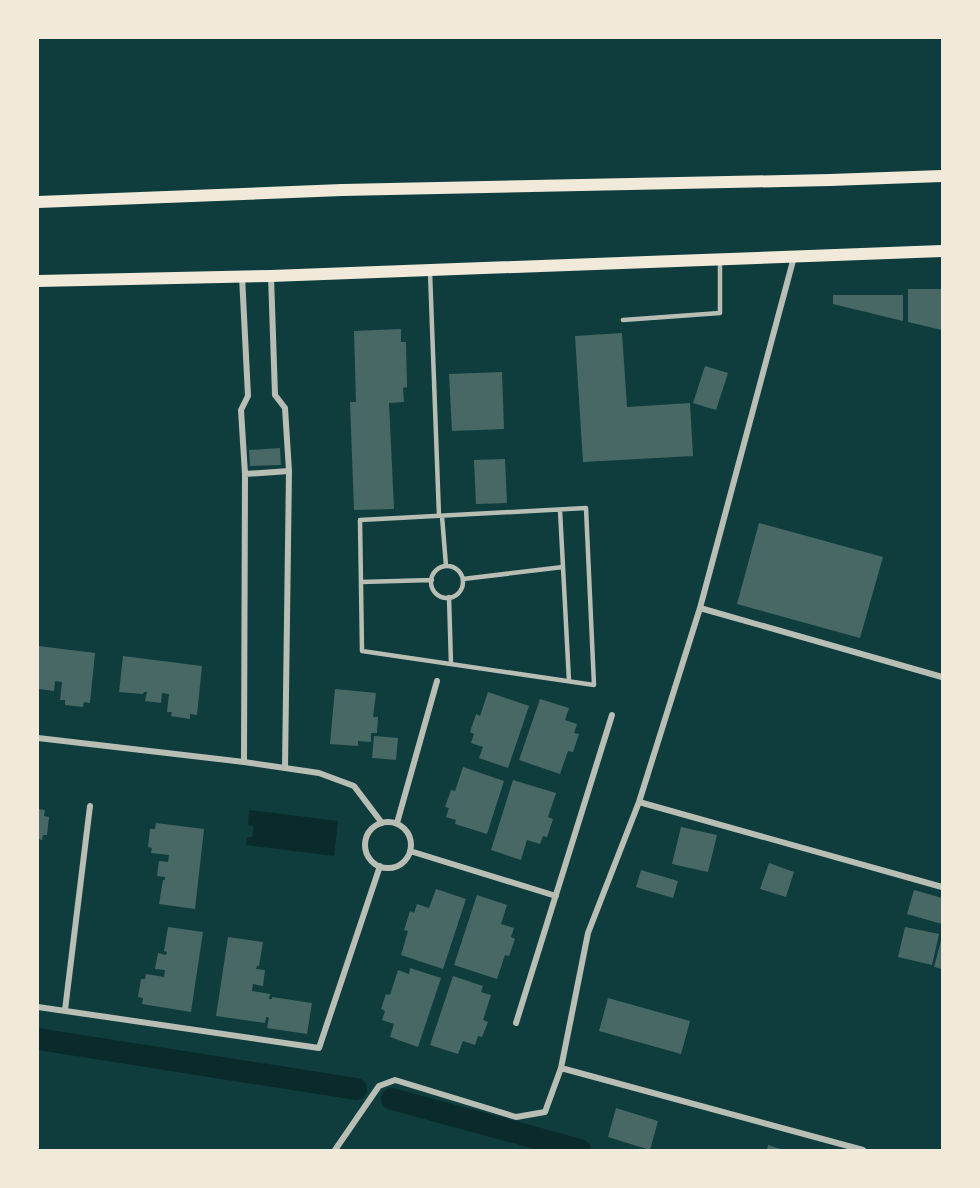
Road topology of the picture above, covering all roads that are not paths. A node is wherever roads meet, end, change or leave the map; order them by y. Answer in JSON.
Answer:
{"nodes":[{"id":1,"x":942,"y":176,"type":"edge"},
{"id":2,"x":38,"y":202,"type":"edge"},
{"id":3,"x":942,"y":251,"type":"edge"},
{"id":4,"x":794,"y":256,"type":"junction"},
{"id":5,"x":720,"y":259,"type":"junction"},
{"id":6,"x":430,"y":269,"type":"junction"},
{"id":7,"x":242,"y":276,"type":"junction"},
{"id":8,"x":271,"y":276,"type":"junction"},
{"id":9,"x":38,"y":281,"type":"edge"},
{"id":10,"x":623,"y":320,"type":"dead end"},
{"id":11,"x":289,"y":471,"type":"junction"},
{"id":12,"x":245,"y":474,"type":"junction"},
{"id":13,"x":560,"y":510,"type":"junction"},
{"id":14,"x":441,"y":516,"type":"junction"},
{"id":15,"x":446,"y":566,"type":"junction"},
{"id":16,"x":563,"y":567,"type":"junction"},
{"id":17,"x":463,"y":579,"type":"junction"},
{"id":18,"x":432,"y":580,"type":"junction"},
{"id":19,"x":361,"y":582,"type":"junction"},
{"id":20,"x":449,"y":597,"type":"junction"},
{"id":21,"x":700,"y":608,"type":"junction"},
{"id":22,"x":451,"y":664,"type":"junction"},
{"id":23,"x":942,"y":677,"type":"edge"},
{"id":24,"x":437,"y":681,"type":"dead end"},
{"id":25,"x":569,"y":681,"type":"junction"},
{"id":26,"x":612,"y":715,"type":"dead end"},
{"id":27,"x":38,"y":738,"type":"edge"},
{"id":28,"x":244,"y":762,"type":"junction"},
{"id":29,"x":285,"y":768,"type":"junction"},
{"id":30,"x":639,"y":802,"type":"junction"},
{"id":31,"x":90,"y":806,"type":"dead end"},
{"id":32,"x":382,"y":823,"type":"junction"},
{"id":33,"x":397,"y":823,"type":"junction"},
{"id":34,"x":410,"y":851,"type":"junction"},
{"id":35,"x":380,"y":866,"type":"junction"},
{"id":36,"x":942,"y":887,"type":"edge"},
{"id":37,"x":556,"y":896,"type":"junction"},
{"id":38,"x":38,"y":1006,"type":"edge"},
{"id":39,"x":65,"y":1010,"type":"junction"},
{"id":40,"x":516,"y":1023,"type":"dead end"},
{"id":41,"x":561,"y":1068,"type":"junction"},
{"id":42,"x":335,"y":1150,"type":"edge"},
{"id":43,"x":863,"y":1150,"type":"edge"}],
"edges":[{"from":1,"to":2,"type":"main road"},
{"from":3,"to":4,"type":"main road"},
{"from":4,"to":5,"type":"main road"},
{"from":4,"to":21,"type":"street"},
{"from":5,"to":6,"type":"main road"},
{"from":5,"to":10,"type":"lane"},
{"from":6,"to":8,"type":"main road"},
{"from":6,"to":14,"type":"lane"},
{"from":7,"to":8,"type":"main road"},
{"from":7,"to":9,"type":"main road"},
{"from":7,"to":12,"type":"street"},
{"from":8,"to":11,"type":"street"},
{"from":11,"to":12,"type":"street"},
{"from":11,"to":29,"type":"street"},
{"from":12,"to":28,"type":"street"},
{"from":13,"to":14,"type":"lane"},
{"from":13,"to":16,"type":"lane"},
{"from":13,"to":25,"type":"lane"},
{"from":14,"to":15,"type":"lane"},
{"from":14,"to":19,"type":"lane"},
{"from":15,"to":17,"type":"lane"},
{"from":15,"to":18,"type":"lane"},
{"from":16,"to":17,"type":"lane"},
{"from":16,"to":25,"type":"lane"},
{"from":17,"to":20,"type":"lane"},
{"from":18,"to":19,"type":"lane"},
{"from":18,"to":20,"type":"lane"},
{"from":19,"to":22,"type":"lane"},
{"from":20,"to":22,"type":"lane"},
{"from":21,"to":23,"type":"street"},
{"from":21,"to":30,"type":"street"},
{"from":22,"to":25,"type":"lane"},
{"from":24,"to":33,"type":"street"},
{"from":26,"to":37,"type":"street"},
{"from":27,"to":28,"type":"street"},
{"from":28,"to":29,"type":"street"},
{"from":29,"to":32,"type":"street"},
{"from":30,"to":36,"type":"street"},
{"from":30,"to":41,"type":"street"},
{"from":31,"to":39,"type":"street"},
{"from":32,"to":33,"type":"street"},
{"from":32,"to":35,"type":"street"},
{"from":33,"to":34,"type":"street"},
{"from":34,"to":35,"type":"street"},
{"from":34,"to":37,"type":"street"},
{"from":35,"to":39,"type":"street"},
{"from":37,"to":40,"type":"street"},
{"from":38,"to":39,"type":"street"},
{"from":41,"to":42,"type":"street"},
{"from":41,"to":43,"type":"street"}]}
